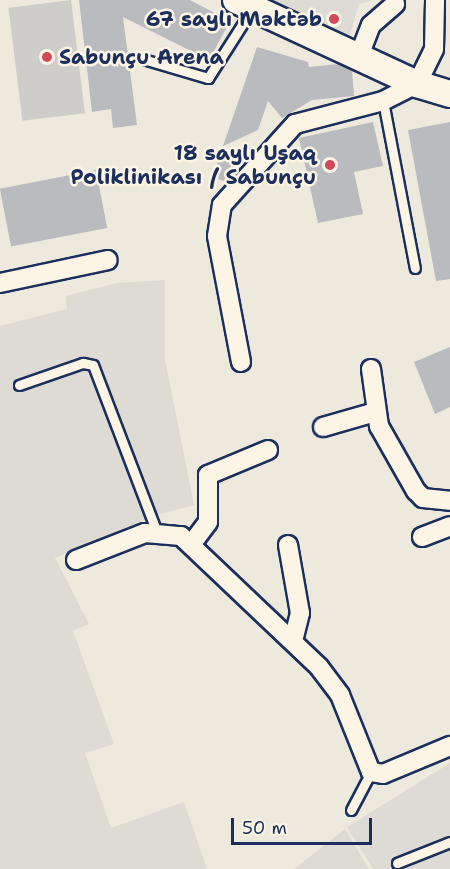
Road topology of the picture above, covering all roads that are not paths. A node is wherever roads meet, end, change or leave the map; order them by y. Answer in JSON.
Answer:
{"nodes":[{"id":1,"x":435,"y":0,"type":"edge"},
{"id":2,"x":245,"y":4,"type":"edge"},
{"id":3,"x":395,"y":4,"type":"dead end"},
{"id":4,"x":359,"y":56,"type":"junction"},
{"id":5,"x":143,"y":59,"type":"dead end"},
{"id":6,"x":417,"y":84,"type":"junction"},
{"id":7,"x":450,"y":94,"type":"edge"},
{"id":8,"x":382,"y":101,"type":"junction"},
{"id":9,"x":108,"y":260,"type":"dead end"},
{"id":10,"x":415,"y":268,"type":"dead end"},
{"id":11,"x":0,"y":283,"type":"edge"},
{"id":12,"x":241,"y":362,"type":"dead end"},
{"id":13,"x":371,"y":369,"type":"dead end"},
{"id":14,"x":19,"y":385,"type":"dead end"},
{"id":15,"x":375,"y":412,"type":"junction"},
{"id":16,"x":323,"y":427,"type":"dead end"},
{"id":17,"x":268,"y":450,"type":"dead end"},
{"id":18,"x":450,"y":501,"type":"edge"},
{"id":19,"x":450,"y":526,"type":"edge"},
{"id":20,"x":156,"y":530,"type":"junction"},
{"id":21,"x":422,"y":537,"type":"dead end"},
{"id":22,"x":193,"y":542,"type":"junction"},
{"id":23,"x":288,"y":545,"type":"dead end"},
{"id":24,"x":76,"y":560,"type":"dead end"},
{"id":25,"x":293,"y":641,"type":"junction"},
{"id":26,"x":450,"y":746,"type":"edge"},
{"id":27,"x":371,"y":772,"type":"junction"},
{"id":28,"x":351,"y":810,"type":"dead end"},
{"id":29,"x":450,"y":842,"type":"edge"},
{"id":30,"x":397,"y":863,"type":"dead end"}],
"edges":[{"from":1,"to":6,"type":"street"},
{"from":2,"to":4,"type":"street"},
{"from":2,"to":5,"type":"lane"},
{"from":3,"to":4,"type":"street"},
{"from":4,"to":6,"type":"street"},
{"from":6,"to":7,"type":"street"},
{"from":6,"to":8,"type":"street"},
{"from":8,"to":10,"type":"lane"},
{"from":8,"to":12,"type":"street"},
{"from":9,"to":11,"type":"street"},
{"from":13,"to":15,"type":"street"},
{"from":14,"to":20,"type":"lane"},
{"from":15,"to":16,"type":"street"},
{"from":15,"to":18,"type":"street"},
{"from":17,"to":22,"type":"street"},
{"from":19,"to":21,"type":"street"},
{"from":20,"to":22,"type":"street"},
{"from":20,"to":24,"type":"street"},
{"from":22,"to":25,"type":"street"},
{"from":23,"to":25,"type":"street"},
{"from":25,"to":27,"type":"street"},
{"from":26,"to":27,"type":"street"},
{"from":27,"to":28,"type":"lane"},
{"from":29,"to":30,"type":"lane"}]}
